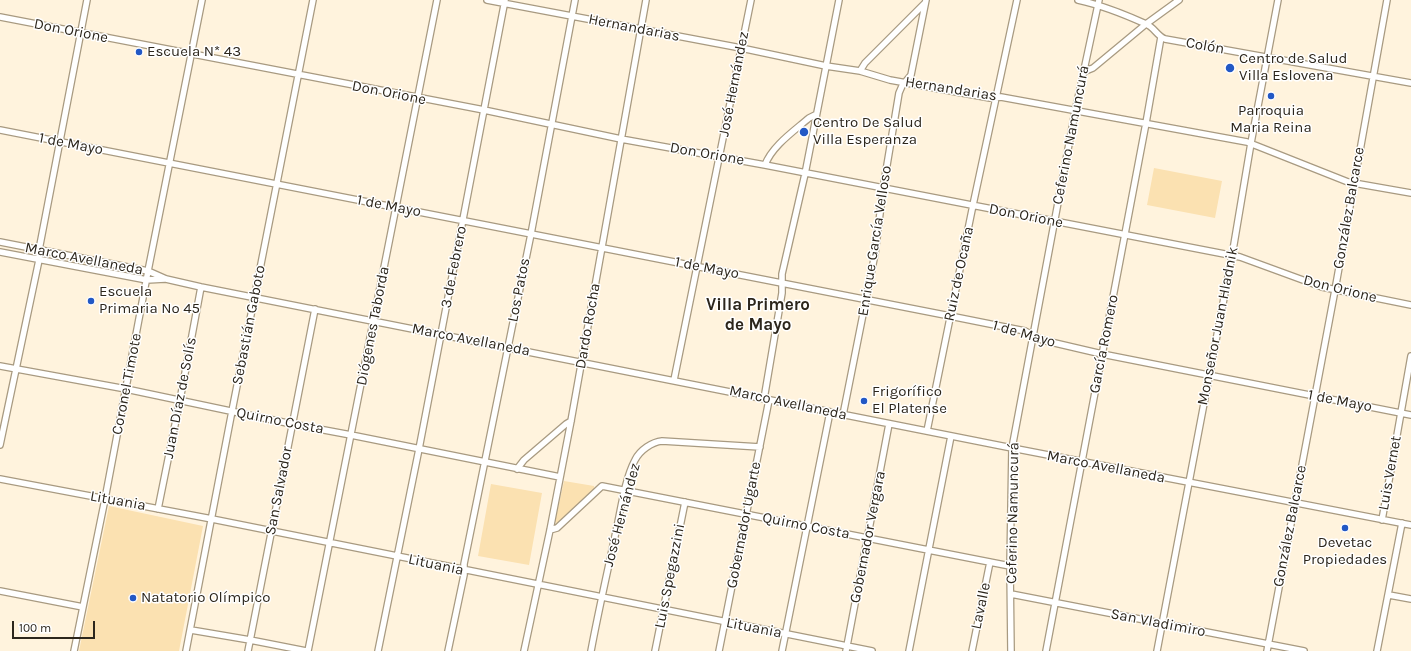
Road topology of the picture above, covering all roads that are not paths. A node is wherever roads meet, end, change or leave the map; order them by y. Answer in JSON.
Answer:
{"nodes":[{"id":1,"x":87,"y":0,"type":"edge"},
{"id":2,"x":202,"y":0,"type":"edge"},
{"id":3,"x":313,"y":0,"type":"edge"},
{"id":4,"x":437,"y":0,"type":"edge"},
{"id":5,"x":487,"y":0,"type":"edge"},
{"id":6,"x":575,"y":0,"type":"edge"},
{"id":7,"x":646,"y":0,"type":"edge"},
{"id":8,"x":751,"y":0,"type":"edge"},
{"id":9,"x":839,"y":0,"type":"edge"},
{"id":10,"x":1017,"y":0,"type":"edge"},
{"id":11,"x":1078,"y":0,"type":"edge"},
{"id":12,"x":1179,"y":0,"type":"edge"},
{"id":13,"x":1278,"y":0,"type":"edge"},
{"id":14,"x":1387,"y":0,"type":"edge"},
{"id":15,"x":504,"y":2,"type":"edge"},
{"id":16,"x":926,"y":2,"type":"edge"},
{"id":17,"x":1098,"y":2,"type":"edge"},
{"id":18,"x":572,"y":16,"type":"junction"},
{"id":19,"x":0,"y":17,"type":"edge"},
{"id":20,"x":1146,"y":24,"type":"junction"},
{"id":21,"x":640,"y":30,"type":"junction"},
{"id":22,"x":80,"y":32,"type":"junction"},
{"id":23,"x":1161,"y":37,"type":"junction"},
{"id":24,"x":741,"y":48,"type":"junction"},
{"id":25,"x":191,"y":54,"type":"junction"},
{"id":26,"x":1267,"y":58,"type":"junction"},
{"id":27,"x":826,"y":66,"type":"junction"},
{"id":28,"x":860,"y":71,"type":"junction"},
{"id":29,"x":1083,"y":72,"type":"junction"},
{"id":30,"x":298,"y":76,"type":"junction"},
{"id":31,"x":1373,"y":76,"type":"junction"},
{"id":32,"x":906,"y":82,"type":"junction"},
{"id":33,"x":1411,"y":83,"type":"edge"},
{"id":34,"x":417,"y":98,"type":"junction"},
{"id":35,"x":996,"y":98,"type":"junction"},
{"id":36,"x":484,"y":110,"type":"junction"},
{"id":37,"x":1075,"y":112,"type":"junction"},
{"id":38,"x":815,"y":115,"type":"junction"},
{"id":39,"x":1146,"y":123,"type":"junction"},
{"id":40,"x":551,"y":124,"type":"junction"},
{"id":41,"x":0,"y":130,"type":"edge"},
{"id":42,"x":621,"y":139,"type":"junction"},
{"id":43,"x":60,"y":142,"type":"junction"},
{"id":44,"x":1251,"y":143,"type":"junction"},
{"id":45,"x":720,"y":156,"type":"junction"},
{"id":46,"x":170,"y":163,"type":"junction"},
{"id":47,"x":765,"y":165,"type":"junction"},
{"id":48,"x":804,"y":174,"type":"junction"},
{"id":49,"x":1354,"y":183,"type":"junction"},
{"id":50,"x":277,"y":184,"type":"junction"},
{"id":51,"x":883,"y":189,"type":"junction"},
{"id":52,"x":1411,"y":193,"type":"edge"},
{"id":53,"x":973,"y":205,"type":"junction"},
{"id":54,"x":396,"y":208,"type":"junction"},
{"id":55,"x":463,"y":220,"type":"junction"},
{"id":56,"x":1055,"y":222,"type":"junction"},
{"id":57,"x":530,"y":234,"type":"junction"},
{"id":58,"x":1125,"y":235,"type":"junction"},
{"id":59,"x":0,"y":242,"type":"edge"},
{"id":60,"x":602,"y":248,"type":"junction"},
{"id":61,"x":40,"y":250,"type":"junction"},
{"id":62,"x":0,"y":252,"type":"edge"},
{"id":63,"x":1232,"y":256,"type":"junction"},
{"id":64,"x":39,"y":260,"type":"junction"},
{"id":65,"x":697,"y":265,"type":"junction"},
{"id":66,"x":148,"y":271,"type":"junction"},
{"id":67,"x":166,"y":279,"type":"junction"},
{"id":68,"x":147,"y":280,"type":"junction"},
{"id":69,"x":782,"y":282,"type":"junction"},
{"id":70,"x":201,"y":286,"type":"junction"},
{"id":71,"x":1334,"y":290,"type":"junction"},
{"id":72,"x":255,"y":296,"type":"junction"},
{"id":73,"x":866,"y":299,"type":"junction"},
{"id":74,"x":1411,"y":306,"type":"edge"},
{"id":75,"x":315,"y":308,"type":"junction"},
{"id":76,"x":950,"y":316,"type":"junction"},
{"id":77,"x":374,"y":321,"type":"junction"},
{"id":78,"x":441,"y":334,"type":"junction"},
{"id":79,"x":1033,"y":335,"type":"junction"},
{"id":80,"x":508,"y":347,"type":"junction"},
{"id":81,"x":1102,"y":354,"type":"junction"},
{"id":82,"x":1411,"y":356,"type":"edge"},
{"id":83,"x":581,"y":361,"type":"junction"},
{"id":84,"x":0,"y":366,"type":"edge"},
{"id":85,"x":16,"y":369,"type":"junction"},
{"id":86,"x":1209,"y":375,"type":"junction"},
{"id":87,"x":674,"y":380,"type":"junction"},
{"id":88,"x":126,"y":389,"type":"junction"},
{"id":89,"x":1315,"y":396,"type":"junction"},
{"id":90,"x":766,"y":399,"type":"junction"},
{"id":91,"x":180,"y":400,"type":"junction"},
{"id":92,"x":232,"y":411,"type":"junction"},
{"id":93,"x":830,"y":412,"type":"junction"},
{"id":94,"x":1400,"y":413,"type":"junction"},
{"id":95,"x":843,"y":415,"type":"junction"},
{"id":96,"x":1411,"y":415,"type":"edge"},
{"id":97,"x":570,"y":421,"type":"junction"},
{"id":98,"x":292,"y":424,"type":"junction"},
{"id":99,"x":889,"y":424,"type":"junction"},
{"id":100,"x":927,"y":431,"type":"junction"},
{"id":101,"x":351,"y":435,"type":"junction"},
{"id":102,"x":951,"y":436,"type":"junction"},
{"id":103,"x":0,"y":445,"type":"edge"},
{"id":104,"x":760,"y":447,"type":"junction"},
{"id":105,"x":1012,"y":448,"type":"junction"},
{"id":106,"x":419,"y":449,"type":"junction"},
{"id":107,"x":485,"y":462,"type":"junction"},
{"id":108,"x":1082,"y":462,"type":"junction"},
{"id":109,"x":517,"y":469,"type":"junction"},
{"id":110,"x":560,"y":477,"type":"junction"},
{"id":111,"x":0,"y":479,"type":"edge"},
{"id":112,"x":1188,"y":482,"type":"junction"},
{"id":113,"x":625,"y":490,"type":"junction"},
{"id":114,"x":105,"y":499,"type":"junction"},
{"id":115,"x":685,"y":502,"type":"junction"},
{"id":116,"x":1295,"y":503,"type":"junction"},
{"id":117,"x":158,"y":509,"type":"junction"},
{"id":118,"x":745,"y":514,"type":"junction"},
{"id":119,"x":212,"y":519,"type":"junction"},
{"id":120,"x":1382,"y":520,"type":"junction"},
{"id":121,"x":1402,"y":524,"type":"junction"},
{"id":122,"x":1411,"y":525,"type":"edge"},
{"id":123,"x":806,"y":526,"type":"junction"},
{"id":124,"x":550,"y":530,"type":"junction"},
{"id":125,"x":271,"y":531,"type":"junction"},
{"id":126,"x":868,"y":538,"type":"junction"},
{"id":127,"x":330,"y":544,"type":"junction"},
{"id":128,"x":928,"y":550,"type":"junction"},
{"id":129,"x":397,"y":556,"type":"junction"},
{"id":130,"x":990,"y":562,"type":"junction"},
{"id":131,"x":1010,"y":566,"type":"junction"},
{"id":132,"x":464,"y":570,"type":"junction"},
{"id":133,"x":537,"y":584,"type":"junction"},
{"id":134,"x":0,"y":591,"type":"edge"},
{"id":135,"x":1011,"y":594,"type":"junction"},
{"id":136,"x":1389,"y":595,"type":"junction"},
{"id":137,"x":601,"y":598,"type":"junction"},
{"id":138,"x":1411,"y":599,"type":"edge"},
{"id":139,"x":1055,"y":603,"type":"junction"},
{"id":140,"x":83,"y":607,"type":"junction"},
{"id":141,"x":663,"y":610,"type":"junction"},
{"id":142,"x":724,"y":622,"type":"junction"},
{"id":143,"x":1162,"y":624,"type":"junction"},
{"id":144,"x":191,"y":630,"type":"junction"},
{"id":145,"x":785,"y":634,"type":"junction"},
{"id":146,"x":250,"y":640,"type":"junction"},
{"id":147,"x":1268,"y":644,"type":"junction"},
{"id":148,"x":846,"y":648,"type":"edge"},
{"id":149,"x":74,"y":651,"type":"edge"},
{"id":150,"x":186,"y":651,"type":"edge"},
{"id":151,"x":248,"y":651,"type":"edge"},
{"id":152,"x":307,"y":651,"type":"edge"},
{"id":153,"x":378,"y":651,"type":"edge"},
{"id":154,"x":448,"y":651,"type":"edge"},
{"id":155,"x":524,"y":651,"type":"edge"},
{"id":156,"x":591,"y":651,"type":"edge"},
{"id":157,"x":655,"y":651,"type":"edge"},
{"id":158,"x":719,"y":651,"type":"edge"},
{"id":159,"x":782,"y":651,"type":"edge"},
{"id":160,"x":872,"y":651,"type":"edge"},
{"id":161,"x":909,"y":651,"type":"edge"},
{"id":162,"x":972,"y":651,"type":"edge"},
{"id":163,"x":1011,"y":651,"type":"edge"},
{"id":164,"x":1046,"y":651,"type":"edge"},
{"id":165,"x":1157,"y":651,"type":"edge"},
{"id":166,"x":1267,"y":651,"type":"edge"},
{"id":167,"x":1304,"y":651,"type":"edge"},
{"id":168,"x":1377,"y":651,"type":"edge"}],
"edges":[{"from":1,"to":22,"type":"street"},
{"from":2,"to":25,"type":"street","name":"Coronel Timote"},
{"from":3,"to":30,"type":"street","name":"Sebastián Gaboto"},
{"from":4,"to":34,"type":"street","name":"Diógenes Taborda"},
{"from":5,"to":15,"type":"street","name":"Hernandarias"},
{"from":6,"to":18,"type":"street","name":"Los Patos"},
{"from":7,"to":21,"type":"street","name":"Dardo Rocha"},
{"from":8,"to":24,"type":"street","name":"José Hernández"},
{"from":9,"to":27,"type":"street","name":"Gobernador Ugarte"},
{"from":10,"to":35,"type":"street","name":"Ruiz de Ocaña"},
{"from":11,"to":17,"type":"street","name":"Colón"},
{"from":12,"to":20,"type":"street"},
{"from":13,"to":26,"type":"street","name":"Monseñor Juan Hladnik"},
{"from":14,"to":31,"type":"street","name":"González Balcarce"},
{"from":15,"to":18,"type":"street","name":"Hernandarias"},
{"from":15,"to":36,"type":"street","name":"3 de Febrero"},
{"from":16,"to":28,"type":"street"},
{"from":16,"to":32,"type":"street","name":"Enrique García Velloso"},
{"from":17,"to":20,"type":"street","name":"Colón"},
{"from":17,"to":29,"type":"street","name":"Ceferino Namuncurá"},
{"from":18,"to":21,"type":"street","name":"Hernandarias"},
{"from":18,"to":40,"type":"street","name":"Los Patos"},
{"from":19,"to":22,"type":"street","name":"Don Orione"},
{"from":20,"to":23,"type":"street","name":"Colón"},
{"from":20,"to":29,"type":"street"},
{"from":21,"to":24,"type":"street","name":"Hernandarias"},
{"from":21,"to":42,"type":"street","name":"Dardo Rocha"},
{"from":22,"to":25,"type":"street","name":"Don Orione"},
{"from":22,"to":43,"type":"street"},
{"from":23,"to":26,"type":"street","name":"Colón"},
{"from":23,"to":39,"type":"street","name":"García Romero"},
{"from":24,"to":27,"type":"street","name":"Hernandarias"},
{"from":24,"to":45,"type":"street","name":"José Hernández"},
{"from":25,"to":30,"type":"street","name":"Don Orione"},
{"from":25,"to":46,"type":"street","name":"Coronel Timote"},
{"from":26,"to":31,"type":"street","name":"Colón"},
{"from":26,"to":44,"type":"street","name":"Monseñor Juan Hladnik"},
{"from":27,"to":28,"type":"street","name":"Hernandarias"},
{"from":27,"to":38,"type":"street","name":"Gobernador Ugarte"},
{"from":28,"to":32,"type":"street","name":"Hernandarias"},
{"from":29,"to":37,"type":"street","name":"Ceferino Namuncurá"},
{"from":30,"to":34,"type":"street","name":"Don Orione"},
{"from":30,"to":50,"type":"street","name":"Sebastián Gaboto"},
{"from":31,"to":33,"type":"street","name":"Colón"},
{"from":31,"to":49,"type":"street","name":"González Balcarce"},
{"from":32,"to":35,"type":"street","name":"Hernandarias"},
{"from":32,"to":51,"type":"street","name":"Enrique García Velloso"},
{"from":34,"to":36,"type":"street","name":"Don Orione"},
{"from":34,"to":54,"type":"street","name":"Diógenes Taborda"},
{"from":35,"to":37,"type":"street","name":"Hernandarias"},
{"from":35,"to":53,"type":"street","name":"Ruiz de Ocaña"},
{"from":36,"to":40,"type":"street","name":"Don Orione"},
{"from":36,"to":55,"type":"street","name":"3 de Febrero"},
{"from":37,"to":39,"type":"street","name":"Hernandarias"},
{"from":37,"to":56,"type":"street","name":"Ceferino Namuncurá"},
{"from":38,"to":47,"type":"street"},
{"from":38,"to":48,"type":"street","name":"Gobernador Ugarte"},
{"from":39,"to":44,"type":"street","name":"Hernandarias"},
{"from":39,"to":58,"type":"street","name":"García Romero"},
{"from":40,"to":42,"type":"street","name":"Don Orione"},
{"from":40,"to":57,"type":"street","name":"Los Patos"},
{"from":41,"to":43,"type":"street","name":"1 de Mayo"},
{"from":42,"to":45,"type":"street","name":"Don Orione"},
{"from":42,"to":60,"type":"street","name":"Dardo Rocha"},
{"from":43,"to":46,"type":"street","name":"1 de Mayo"},
{"from":43,"to":61,"type":"street"},
{"from":44,"to":49,"type":"street","name":"Hernandarias"},
{"from":44,"to":63,"type":"street","name":"Monseñor Juan Hladnik"},
{"from":45,"to":47,"type":"street","name":"Don Orione"},
{"from":45,"to":65,"type":"street","name":"José Hernández"},
{"from":46,"to":50,"type":"street","name":"1 de Mayo"},
{"from":46,"to":66,"type":"street","name":"Coronel Timote"},
{"from":47,"to":48,"type":"street","name":"Don Orione"},
{"from":48,"to":51,"type":"street","name":"Don Orione"},
{"from":48,"to":69,"type":"street","name":"Gobernador Ugarte"},
{"from":49,"to":52,"type":"street","name":"Hernandarias"},
{"from":49,"to":71,"type":"street","name":"González Balcarce"},
{"from":50,"to":54,"type":"street","name":"1 de Mayo"},
{"from":50,"to":72,"type":"street","name":"Sebastián Gaboto"},
{"from":51,"to":53,"type":"street","name":"Don Orione"},
{"from":51,"to":73,"type":"street","name":"Enrique García Velloso"},
{"from":53,"to":56,"type":"street","name":"Don Orione"},
{"from":53,"to":76,"type":"street","name":"Ruiz de Ocaña"},
{"from":54,"to":55,"type":"street","name":"1 de Mayo"},
{"from":54,"to":77,"type":"street","name":"Diógenes Taborda"},
{"from":55,"to":57,"type":"street","name":"1 de Mayo"},
{"from":55,"to":78,"type":"street","name":"3 de Febrero"},
{"from":56,"to":58,"type":"street","name":"Don Orione"},
{"from":56,"to":79,"type":"street","name":"Ceferino Namuncurá"},
{"from":57,"to":60,"type":"street","name":"1 de Mayo"},
{"from":57,"to":80,"type":"street","name":"Los Patos"},
{"from":58,"to":63,"type":"street","name":"Don Orione"},
{"from":58,"to":81,"type":"street","name":"García Romero"},
{"from":59,"to":61,"type":"street","name":"Marco Avellaneda"},
{"from":60,"to":65,"type":"street","name":"1 de Mayo"},
{"from":60,"to":83,"type":"street","name":"Dardo Rocha"},
{"from":61,"to":64,"type":"street"},
{"from":61,"to":66,"type":"street","name":"Marco Avellaneda"},
{"from":62,"to":64,"type":"street","name":"Marco Avellaneda"},
{"from":63,"to":71,"type":"street","name":"Don Orione"},
{"from":63,"to":86,"type":"street","name":"Monseñor Juan Hladnik"},
{"from":64,"to":68,"type":"street","name":"Marco Avellaneda"},
{"from":64,"to":85,"type":"street"},
{"from":65,"to":69,"type":"street","name":"1 de Mayo"},
{"from":65,"to":87,"type":"street","name":"José Hernández"},
{"from":66,"to":67,"type":"street","name":"Marco Avellaneda"},
{"from":66,"to":68,"type":"street","name":"Coronel Timote"},
{"from":67,"to":68,"type":"street","name":"Marco Avellaneda"},
{"from":67,"to":70,"type":"street","name":"Marco Avellaneda"},
{"from":68,"to":88,"type":"street","name":"Coronel Timote"},
{"from":69,"to":73,"type":"street","name":"1 de Mayo"},
{"from":69,"to":90,"type":"street","name":"Gobernador Ugarte"},
{"from":70,"to":72,"type":"street","name":"Marco Avellaneda"},
{"from":70,"to":91,"type":"street","name":"Juan Díaz de Solís"},
{"from":71,"to":74,"type":"street","name":"Don Orione"},
{"from":71,"to":89,"type":"street","name":"González Balcarce"},
{"from":72,"to":75,"type":"street","name":"Marco Avellaneda"},
{"from":72,"to":92,"type":"street","name":"Sebastián Gaboto"},
{"from":73,"to":76,"type":"street","name":"1 de Mayo"},
{"from":73,"to":95,"type":"street","name":"Enrique García Velloso"},
{"from":75,"to":77,"type":"street","name":"Marco Avellaneda"},
{"from":75,"to":98,"type":"street","name":"San Salvador"},
{"from":76,"to":79,"type":"street","name":"1 de Mayo"},
{"from":76,"to":100,"type":"street","name":"Ruiz de Ocaña"},
{"from":77,"to":78,"type":"street","name":"Marco Avellaneda"},
{"from":77,"to":101,"type":"street","name":"Diógenes Taborda"},
{"from":78,"to":80,"type":"street","name":"Marco Avellaneda"},
{"from":78,"to":106,"type":"street","name":"3 de Febrero"},
{"from":79,"to":81,"type":"street","name":"1 de Mayo"},
{"from":79,"to":105,"type":"street","name":"Ceferino Namuncurá"},
{"from":80,"to":83,"type":"street","name":"Marco Avellaneda"},
{"from":80,"to":107,"type":"street","name":"Los Patos"},
{"from":81,"to":86,"type":"street","name":"1 de Mayo"},
{"from":81,"to":108,"type":"street","name":"García Romero"},
{"from":82,"to":94,"type":"street","name":"Luis Vernet"},
{"from":83,"to":87,"type":"street","name":"Marco Avellaneda"},
{"from":83,"to":97,"type":"street","name":"Dardo Rocha"},
{"from":84,"to":85,"type":"street","name":"Quirno Costa"},
{"from":85,"to":88,"type":"street","name":"Quirno Costa"},
{"from":85,"to":103,"type":"street"},
{"from":86,"to":89,"type":"street","name":"1 de Mayo"},
{"from":86,"to":112,"type":"street","name":"Monseñor Juan Hladnik"},
{"from":87,"to":90,"type":"street","name":"Marco Avellaneda"},
{"from":88,"to":91,"type":"street","name":"Quirno Costa"},
{"from":88,"to":114,"type":"street","name":"Coronel Timote"},
{"from":89,"to":94,"type":"street","name":"1 de Mayo"},
{"from":89,"to":116,"type":"street","name":"González Balcarce"},
{"from":90,"to":93,"type":"street","name":"Marco Avellaneda"},
{"from":90,"to":104,"type":"street","name":"Gobernador Ugarte"},
{"from":91,"to":92,"type":"street","name":"Quirno Costa"},
{"from":91,"to":117,"type":"street","name":"Juan Díaz de Solís"},
{"from":92,"to":98,"type":"street","name":"Quirno Costa"},
{"from":92,"to":119,"type":"street","name":"Sebastián Gaboto"},
{"from":93,"to":95,"type":"street","name":"Marco Avellaneda"},
{"from":93,"to":123,"type":"street"},
{"from":94,"to":96,"type":"street","name":"1 de Mayo"},
{"from":94,"to":120,"type":"street","name":"Luis Vernet"},
{"from":95,"to":99,"type":"street","name":"Marco Avellaneda"},
{"from":97,"to":109,"type":"street"},
{"from":97,"to":110,"type":"street","name":"Dardo Rocha"},
{"from":98,"to":101,"type":"street","name":"Quirno Costa"},
{"from":98,"to":125,"type":"street","name":"San Salvador"},
{"from":99,"to":100,"type":"street","name":"Marco Avellaneda"},
{"from":99,"to":126,"type":"street","name":"Gobernador Vergara"},
{"from":100,"to":102,"type":"street","name":"Marco Avellaneda"},
{"from":101,"to":106,"type":"street","name":"Quirno Costa"},
{"from":101,"to":127,"type":"street","name":"Diógenes Taborda"},
{"from":102,"to":105,"type":"street","name":"Marco Avellaneda"},
{"from":102,"to":128,"type":"street"},
{"from":104,"to":113,"type":"street","name":"José Hernández"},
{"from":104,"to":118,"type":"street","name":"Gobernador Ugarte"},
{"from":105,"to":108,"type":"street","name":"Marco Avellaneda"},
{"from":105,"to":131,"type":"street","name":"Ceferino Namuncurá"},
{"from":106,"to":107,"type":"street","name":"Quirno Costa"},
{"from":106,"to":129,"type":"street","name":"3 de Febrero"},
{"from":107,"to":109,"type":"street","name":"Quirno Costa"},
{"from":107,"to":132,"type":"street","name":"Los Patos"},
{"from":108,"to":112,"type":"street","name":"Marco Avellaneda"},
{"from":108,"to":139,"type":"street","name":"García Romero"},
{"from":109,"to":110,"type":"street","name":"Quirno Costa"},
{"from":110,"to":124,"type":"street","name":"Dardo Rocha"},
{"from":111,"to":114,"type":"street","name":"Lituania"},
{"from":112,"to":116,"type":"street","name":"Marco Avellaneda"},
{"from":112,"to":143,"type":"street","name":"Monseñor Juan Hladnik"},
{"from":113,"to":115,"type":"street","name":"Quirno Costa"},
{"from":113,"to":124,"type":"street","name":"Quirno Costa"},
{"from":113,"to":137,"type":"street","name":"José Hernández"},
{"from":114,"to":117,"type":"street","name":"Lituania"},
{"from":114,"to":140,"type":"street","name":"Coronel Timote"},
{"from":115,"to":118,"type":"street","name":"Quirno Costa"},
{"from":115,"to":141,"type":"street","name":"Luis Spegazzini"},
{"from":116,"to":120,"type":"street","name":"Marco Avellaneda"},
{"from":116,"to":147,"type":"street","name":"González Balcarce"},
{"from":117,"to":119,"type":"street","name":"Lituania"},
{"from":118,"to":123,"type":"street","name":"Quirno Costa"},
{"from":118,"to":142,"type":"street","name":"Gobernador Ugarte"},
{"from":119,"to":125,"type":"street","name":"Lituania"},
{"from":119,"to":144,"type":"street","name":"Sebastián Gaboto"},
{"from":120,"to":121,"type":"street","name":"Marco Avellaneda"},
{"from":121,"to":122,"type":"street","name":"Marco Avellaneda"},
{"from":121,"to":136,"type":"street","name":"Luis Vernet"},
{"from":123,"to":126,"type":"street","name":"Quirno Costa"},
{"from":123,"to":145,"type":"street"},
{"from":124,"to":133,"type":"street","name":"Dardo Rocha"},
{"from":125,"to":127,"type":"street","name":"Lituania"},
{"from":125,"to":146,"type":"street","name":"San Salvador"},
{"from":126,"to":128,"type":"street","name":"Quirno Costa"},
{"from":126,"to":148,"type":"street","name":"Gobernador Vergara"},
{"from":127,"to":129,"type":"street","name":"Lituania"},
{"from":127,"to":152,"type":"street","name":"Diógenes Taborda"},
{"from":128,"to":130,"type":"street","name":"Quirno Costa"},
{"from":128,"to":161,"type":"street"},
{"from":129,"to":132,"type":"street","name":"Lituania"},
{"from":129,"to":153,"type":"street","name":"3 de Febrero"},
{"from":130,"to":131,"type":"street","name":"Quirno Costa"},
{"from":130,"to":162,"type":"street","name":"Lavalle"},
{"from":131,"to":135,"type":"street","name":"Ceferino Namuncurá"},
{"from":132,"to":133,"type":"street","name":"Lituania"},
{"from":132,"to":154,"type":"street","name":"Los Patos"},
{"from":133,"to":137,"type":"street","name":"Lituania"},
{"from":133,"to":155,"type":"street","name":"Dardo Rocha"},
{"from":134,"to":140,"type":"street"},
{"from":135,"to":139,"type":"street","name":"San Vladimiro"},
{"from":135,"to":163,"type":"street","name":"Ceferino Namuncurá"},
{"from":136,"to":138,"type":"street"},
{"from":136,"to":168,"type":"street","name":"Luis Vernet"},
{"from":137,"to":141,"type":"street","name":"Lituania"},
{"from":137,"to":156,"type":"street","name":"José Hernández"},
{"from":139,"to":143,"type":"street","name":"San Vladimiro"},
{"from":139,"to":164,"type":"street","name":"García Romero"},
{"from":140,"to":149,"type":"street","name":"Coronel Timote"},
{"from":141,"to":142,"type":"street","name":"Lituania"},
{"from":141,"to":157,"type":"street","name":"Luis Spegazzini"},
{"from":142,"to":145,"type":"street","name":"Lituania"},
{"from":142,"to":158,"type":"street","name":"Gobernador Ugarte"},
{"from":143,"to":147,"type":"street","name":"San Vladimiro"},
{"from":143,"to":165,"type":"street","name":"Monseñor Juan Hladnik"},
{"from":144,"to":146,"type":"street"},
{"from":144,"to":150,"type":"street","name":"Sebastián Gaboto"},
{"from":145,"to":148,"type":"street","name":"Lituania"},
{"from":145,"to":159,"type":"street"},
{"from":146,"to":151,"type":"street","name":"San Salvador"},
{"from":146,"to":152,"type":"street"},
{"from":147,"to":166,"type":"street","name":"González Balcarce"},
{"from":147,"to":167,"type":"street","name":"San Vladimiro"},
{"from":148,"to":160,"type":"street","name":"Lituania"}]}
